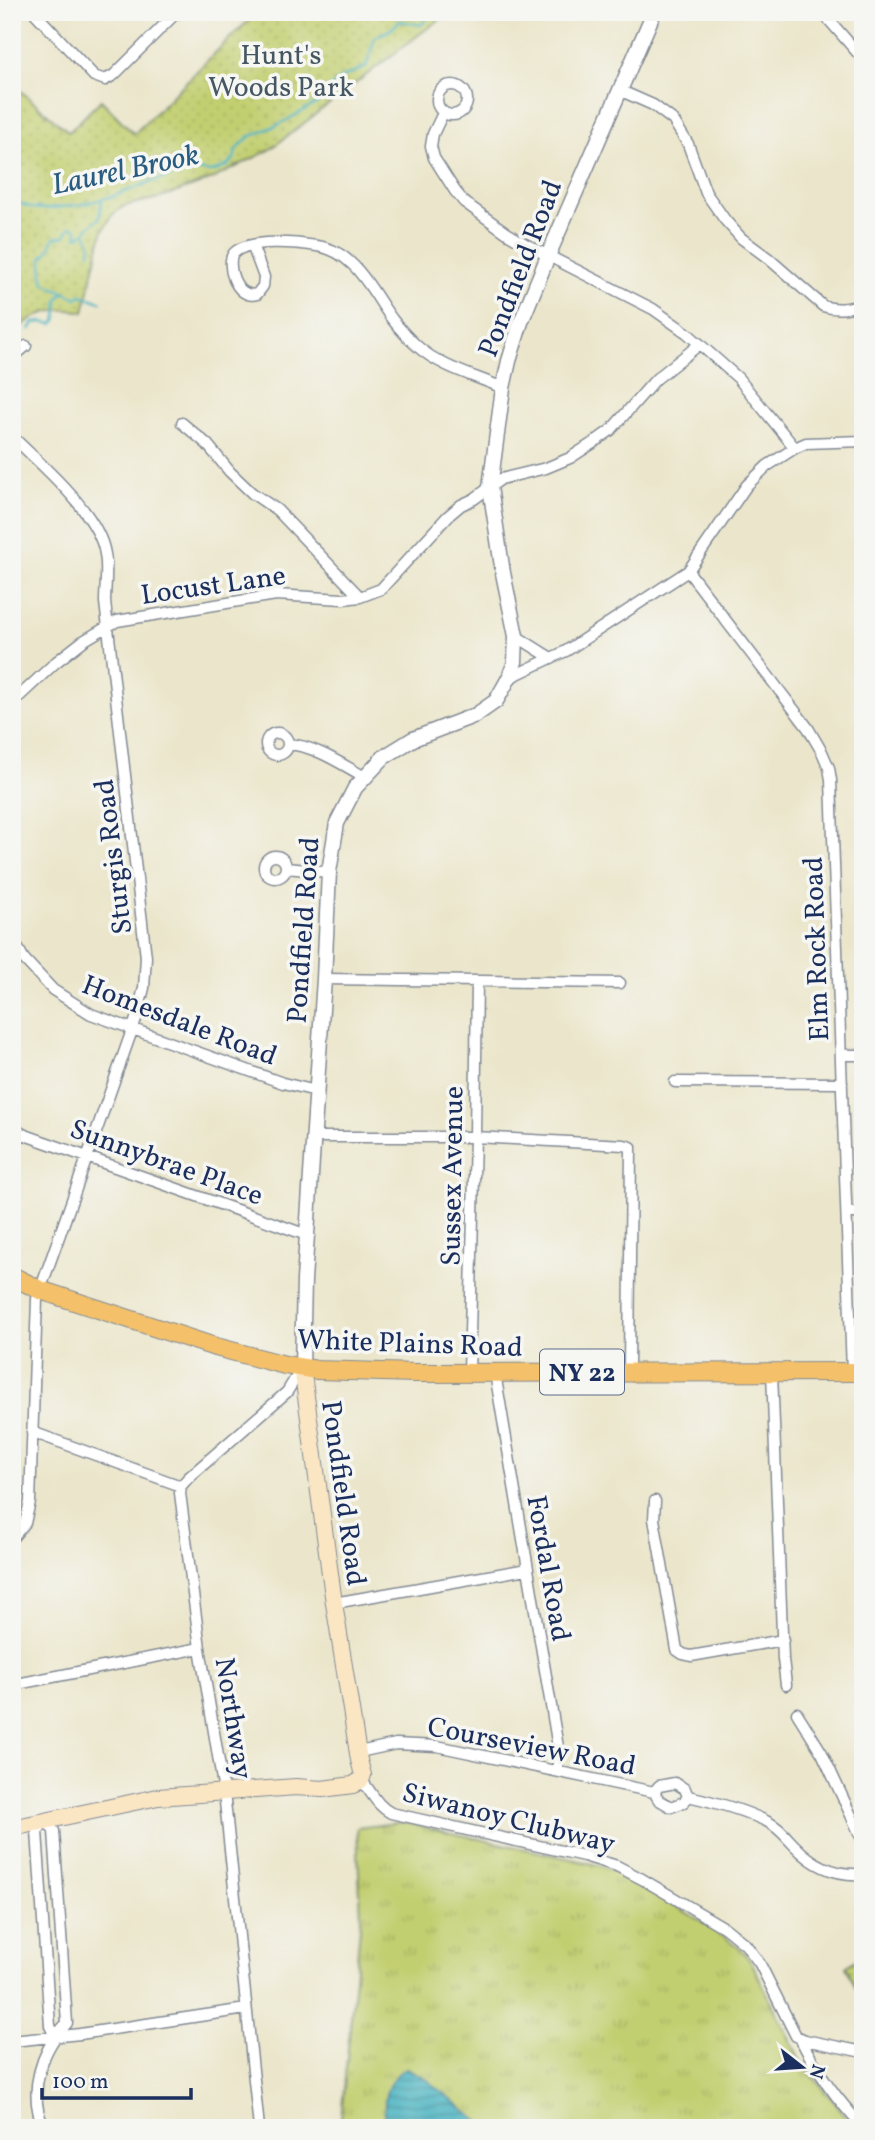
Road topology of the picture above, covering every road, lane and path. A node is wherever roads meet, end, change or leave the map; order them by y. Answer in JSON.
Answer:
{"nodes":[{"id":1,"x":34,"y":12,"type":"edge"},
{"id":2,"x":177,"y":12,"type":"edge"},
{"id":3,"x":822,"y":12,"type":"edge"},
{"id":4,"x":652,"y":13,"type":"edge"},
{"id":5,"x":863,"y":59,"type":"edge"},
{"id":6,"x":619,"y":90,"type":"junction"},
{"id":7,"x":443,"y":113,"type":"dead end"},
{"id":8,"x":252,"y":246,"type":"dead end"},
{"id":9,"x":548,"y":256,"type":"junction"},
{"id":10,"x":863,"y":304,"type":"edge"},
{"id":11,"x":700,"y":344,"type":"junction"},
{"id":12,"x":26,"y":346,"type":"dead end"},
{"id":13,"x":12,"y":358,"type":"edge"},
{"id":14,"x":503,"y":388,"type":"junction"},
{"id":15,"x":182,"y":423,"type":"dead end"},
{"id":16,"x":12,"y":436,"type":"edge"},
{"id":17,"x":863,"y":440,"type":"edge"},
{"id":18,"x":795,"y":448,"type":"junction"},
{"id":19,"x":490,"y":487,"type":"junction"},
{"id":20,"x":688,"y":570,"type":"junction"},
{"id":21,"x":360,"y":597,"type":"junction"},
{"id":22,"x":108,"y":625,"type":"junction"},
{"id":23,"x":516,"y":636,"type":"junction"},
{"id":24,"x":551,"y":658,"type":"junction"},
{"id":25,"x":509,"y":678,"type":"junction"},
{"id":26,"x":12,"y":703,"type":"edge"},
{"id":27,"x":288,"y":744,"type":"dead end"},
{"id":28,"x":365,"y":777,"type":"junction"},
{"id":29,"x":286,"y":868,"type":"dead end"},
{"id":30,"x":330,"y":872,"type":"junction"},
{"id":31,"x":12,"y":938,"type":"edge"},
{"id":32,"x":324,"y":979,"type":"junction"},
{"id":33,"x":477,"y":981,"type":"junction"},
{"id":34,"x":620,"y":983,"type":"dead end"},
{"id":35,"x":133,"y":1030,"type":"junction"},
{"id":36,"x":842,"y":1055,"type":"junction"},
{"id":37,"x":863,"y":1055,"type":"edge"},
{"id":38,"x":675,"y":1082,"type":"dead end"},
{"id":39,"x":842,"y":1083,"type":"junction"},
{"id":40,"x":316,"y":1091,"type":"junction"},
{"id":41,"x":12,"y":1128,"type":"edge"},
{"id":42,"x":313,"y":1137,"type":"junction"},
{"id":43,"x":475,"y":1137,"type":"junction"},
{"id":44,"x":87,"y":1157,"type":"junction"},
{"id":45,"x":847,"y":1213,"type":"junction"},
{"id":46,"x":863,"y":1213,"type":"edge"},
{"id":47,"x":307,"y":1235,"type":"junction"},
{"id":48,"x":12,"y":1276,"type":"edge"},
{"id":49,"x":40,"y":1290,"type":"junction"},
{"id":50,"x":302,"y":1367,"type":"junction"},
{"id":51,"x":629,"y":1372,"type":"junction"},
{"id":52,"x":772,"y":1372,"type":"junction"},
{"id":53,"x":857,"y":1372,"type":"edge"},
{"id":54,"x":470,"y":1373,"type":"junction"},
{"id":55,"x":495,"y":1373,"type":"junction"},
{"id":56,"x":32,"y":1432,"type":"junction"},
{"id":57,"x":181,"y":1486,"type":"junction"},
{"id":58,"x":655,"y":1501,"type":"dead end"},
{"id":59,"x":12,"y":1538,"type":"edge"},
{"id":60,"x":527,"y":1569,"type":"junction"},
{"id":61,"x":334,"y":1603,"type":"junction"},
{"id":62,"x":783,"y":1640,"type":"junction"},
{"id":63,"x":201,"y":1648,"type":"junction"},
{"id":64,"x":12,"y":1685,"type":"edge"},
{"id":65,"x":786,"y":1685,"type":"dead end"},
{"id":66,"x":797,"y":1713,"type":"dead end"},
{"id":67,"x":359,"y":1756,"type":"junction"},
{"id":68,"x":557,"y":1771,"type":"junction"},
{"id":69,"x":361,"y":1780,"type":"junction"},
{"id":70,"x":296,"y":1787,"type":"junction"},
{"id":71,"x":224,"y":1792,"type":"junction"},
{"id":72,"x":654,"y":1792,"type":"junction"},
{"id":73,"x":688,"y":1796,"type":"junction"},
{"id":74,"x":46,"y":1821,"type":"junction"},
{"id":75,"x":12,"y":1828,"type":"edge"},
{"id":76,"x":863,"y":1841,"type":"edge"},
{"id":77,"x":863,"y":1874,"type":"edge"},
{"id":78,"x":246,"y":2010,"type":"junction"},
{"id":79,"x":55,"y":2036,"type":"junction"},
{"id":80,"x":800,"y":2038,"type":"junction"},
{"id":81,"x":12,"y":2041,"type":"edge"},
{"id":82,"x":863,"y":2052,"type":"edge"},
{"id":83,"x":863,"y":2127,"type":"edge"},
{"id":84,"x":44,"y":2128,"type":"edge"},
{"id":85,"x":259,"y":2128,"type":"edge"}],
"edges":[{"from":1,"to":2,"type":"street"},
{"from":3,"to":5,"type":"street"},
{"from":4,"to":6,"type":"street","name":"Pondfield Road"},
{"from":6,"to":9,"type":"street","name":"Pondfield Road"},
{"from":6,"to":10,"type":"street"},
{"from":7,"to":9,"type":"street"},
{"from":8,"to":14,"type":"street"},
{"from":9,"to":11,"type":"street"},
{"from":9,"to":14,"type":"street","name":"Pondfield Road"},
{"from":11,"to":18,"type":"street"},
{"from":11,"to":19,"type":"street","name":"Locust Lane"},
{"from":12,"to":13,"type":"street"},
{"from":14,"to":19,"type":"street","name":"Pondfield Road"},
{"from":15,"to":21,"type":"street"},
{"from":16,"to":22,"type":"street","name":"Sturgis Road"},
{"from":17,"to":18,"type":"street"},
{"from":18,"to":20,"type":"street"},
{"from":19,"to":21,"type":"street","name":"Locust Lane"},
{"from":19,"to":23,"type":"street","name":"Pondfield Road"},
{"from":20,"to":24,"type":"street"},
{"from":20,"to":36,"type":"street","name":"Elm Rock Road"},
{"from":21,"to":22,"type":"street","name":"Locust Lane"},
{"from":22,"to":26,"type":"street","name":"Locust Lane"},
{"from":22,"to":35,"type":"street","name":"Sturgis Road"},
{"from":23,"to":24,"type":"street"},
{"from":23,"to":25,"type":"street","name":"Pondfield Road"},
{"from":24,"to":25,"type":"street"},
{"from":25,"to":28,"type":"street","name":"Pondfield Road"},
{"from":27,"to":28,"type":"street"},
{"from":28,"to":30,"type":"street","name":"Pondfield Road"},
{"from":29,"to":30,"type":"street"},
{"from":30,"to":32,"type":"street","name":"Pondfield Road"},
{"from":31,"to":35,"type":"street","name":"Homesdale Road"},
{"from":32,"to":33,"type":"street"},
{"from":32,"to":40,"type":"street","name":"Pondfield Road"},
{"from":33,"to":34,"type":"street"},
{"from":33,"to":43,"type":"street","name":"Sussex Avenue"},
{"from":35,"to":40,"type":"street","name":"Homesdale Road"},
{"from":35,"to":44,"type":"street","name":"Sturgis Road"},
{"from":36,"to":37,"type":"street"},
{"from":36,"to":39,"type":"street","name":"Elm Rock Road"},
{"from":38,"to":39,"type":"street"},
{"from":39,"to":45,"type":"street","name":"Elm Rock Road"},
{"from":40,"to":42,"type":"street","name":"Pondfield Road"},
{"from":41,"to":44,"type":"street","name":"Sunnybrae Place"},
{"from":42,"to":43,"type":"street"},
{"from":42,"to":47,"type":"street","name":"Pondfield Road"},
{"from":43,"to":51,"type":"street"},
{"from":43,"to":54,"type":"street","name":"Sussex Avenue"},
{"from":44,"to":47,"type":"street","name":"Sunnybrae Place"},
{"from":44,"to":49,"type":"street","name":"Sturgis Road"},
{"from":45,"to":46,"type":"street"},
{"from":45,"to":53,"type":"street","name":"Elm Rock Road"},
{"from":47,"to":50,"type":"street","name":"Pondfield Road"},
{"from":48,"to":49,"type":"main road","name":"White Plains Road","number":"NY 22"},
{"from":49,"to":50,"type":"main road","name":"White Plains Road","number":"NY 22"},
{"from":49,"to":56,"type":"street","name":"Sturgis Road"},
{"from":50,"to":54,"type":"main road","name":"White Plains Road","number":"NY 22"},
{"from":50,"to":57,"type":"street"},
{"from":50,"to":61,"type":"main road","name":"Pondfield Road"},
{"from":51,"to":52,"type":"main road","name":"White Plains Road","number":"NY 22"},
{"from":51,"to":55,"type":"main road","name":"White Plains Road","number":"NY 22"},
{"from":52,"to":53,"type":"main road","name":"White Plains Road","number":"NY 22"},
{"from":52,"to":62,"type":"street"},
{"from":54,"to":55,"type":"main road","name":"White Plains Road","number":"NY 22"},
{"from":55,"to":60,"type":"street","name":"Fordal Road"},
{"from":56,"to":57,"type":"street"},
{"from":56,"to":59,"type":"street","name":"Sturgis Road"},
{"from":57,"to":63,"type":"street","name":"Northway"},
{"from":58,"to":62,"type":"street"},
{"from":60,"to":61,"type":"street"},
{"from":60,"to":68,"type":"street","name":"Fordal Road"},
{"from":61,"to":67,"type":"main road","name":"Pondfield Road"},
{"from":62,"to":65,"type":"street"},
{"from":63,"to":64,"type":"street"},
{"from":63,"to":71,"type":"street","name":"Northway"},
{"from":66,"to":76,"type":"street"},
{"from":67,"to":68,"type":"street","name":"Courseview Road"},
{"from":67,"to":69,"type":"main road","name":"Pondfield Road"},
{"from":67,"to":70,"type":"main road"},
{"from":68,"to":72,"type":"street","name":"Courseview Road"},
{"from":69,"to":70,"type":"main road"},
{"from":69,"to":80,"type":"street","name":"Siwanoy Clubway"},
{"from":70,"to":71,"type":"main road"},
{"from":71,"to":74,"type":"main road"},
{"from":71,"to":78,"type":"street","name":"Northway"},
{"from":72,"to":73,"type":"street","name":"Courseview Road"},
{"from":72,"to":73,"type":"street","name":"Courseview Road"},
{"from":73,"to":77,"type":"street","name":"Courseview Road"},
{"from":74,"to":75,"type":"main road"},
{"from":74,"to":79,"type":"street"},
{"from":74,"to":79,"type":"street"},
{"from":78,"to":79,"type":"street"},
{"from":78,"to":85,"type":"street","name":"Northway"},
{"from":79,"to":81,"type":"street"},
{"from":79,"to":84,"type":"street"},
{"from":80,"to":82,"type":"street"},
{"from":80,"to":83,"type":"street","name":"Siwanoy Clubway"}]}
